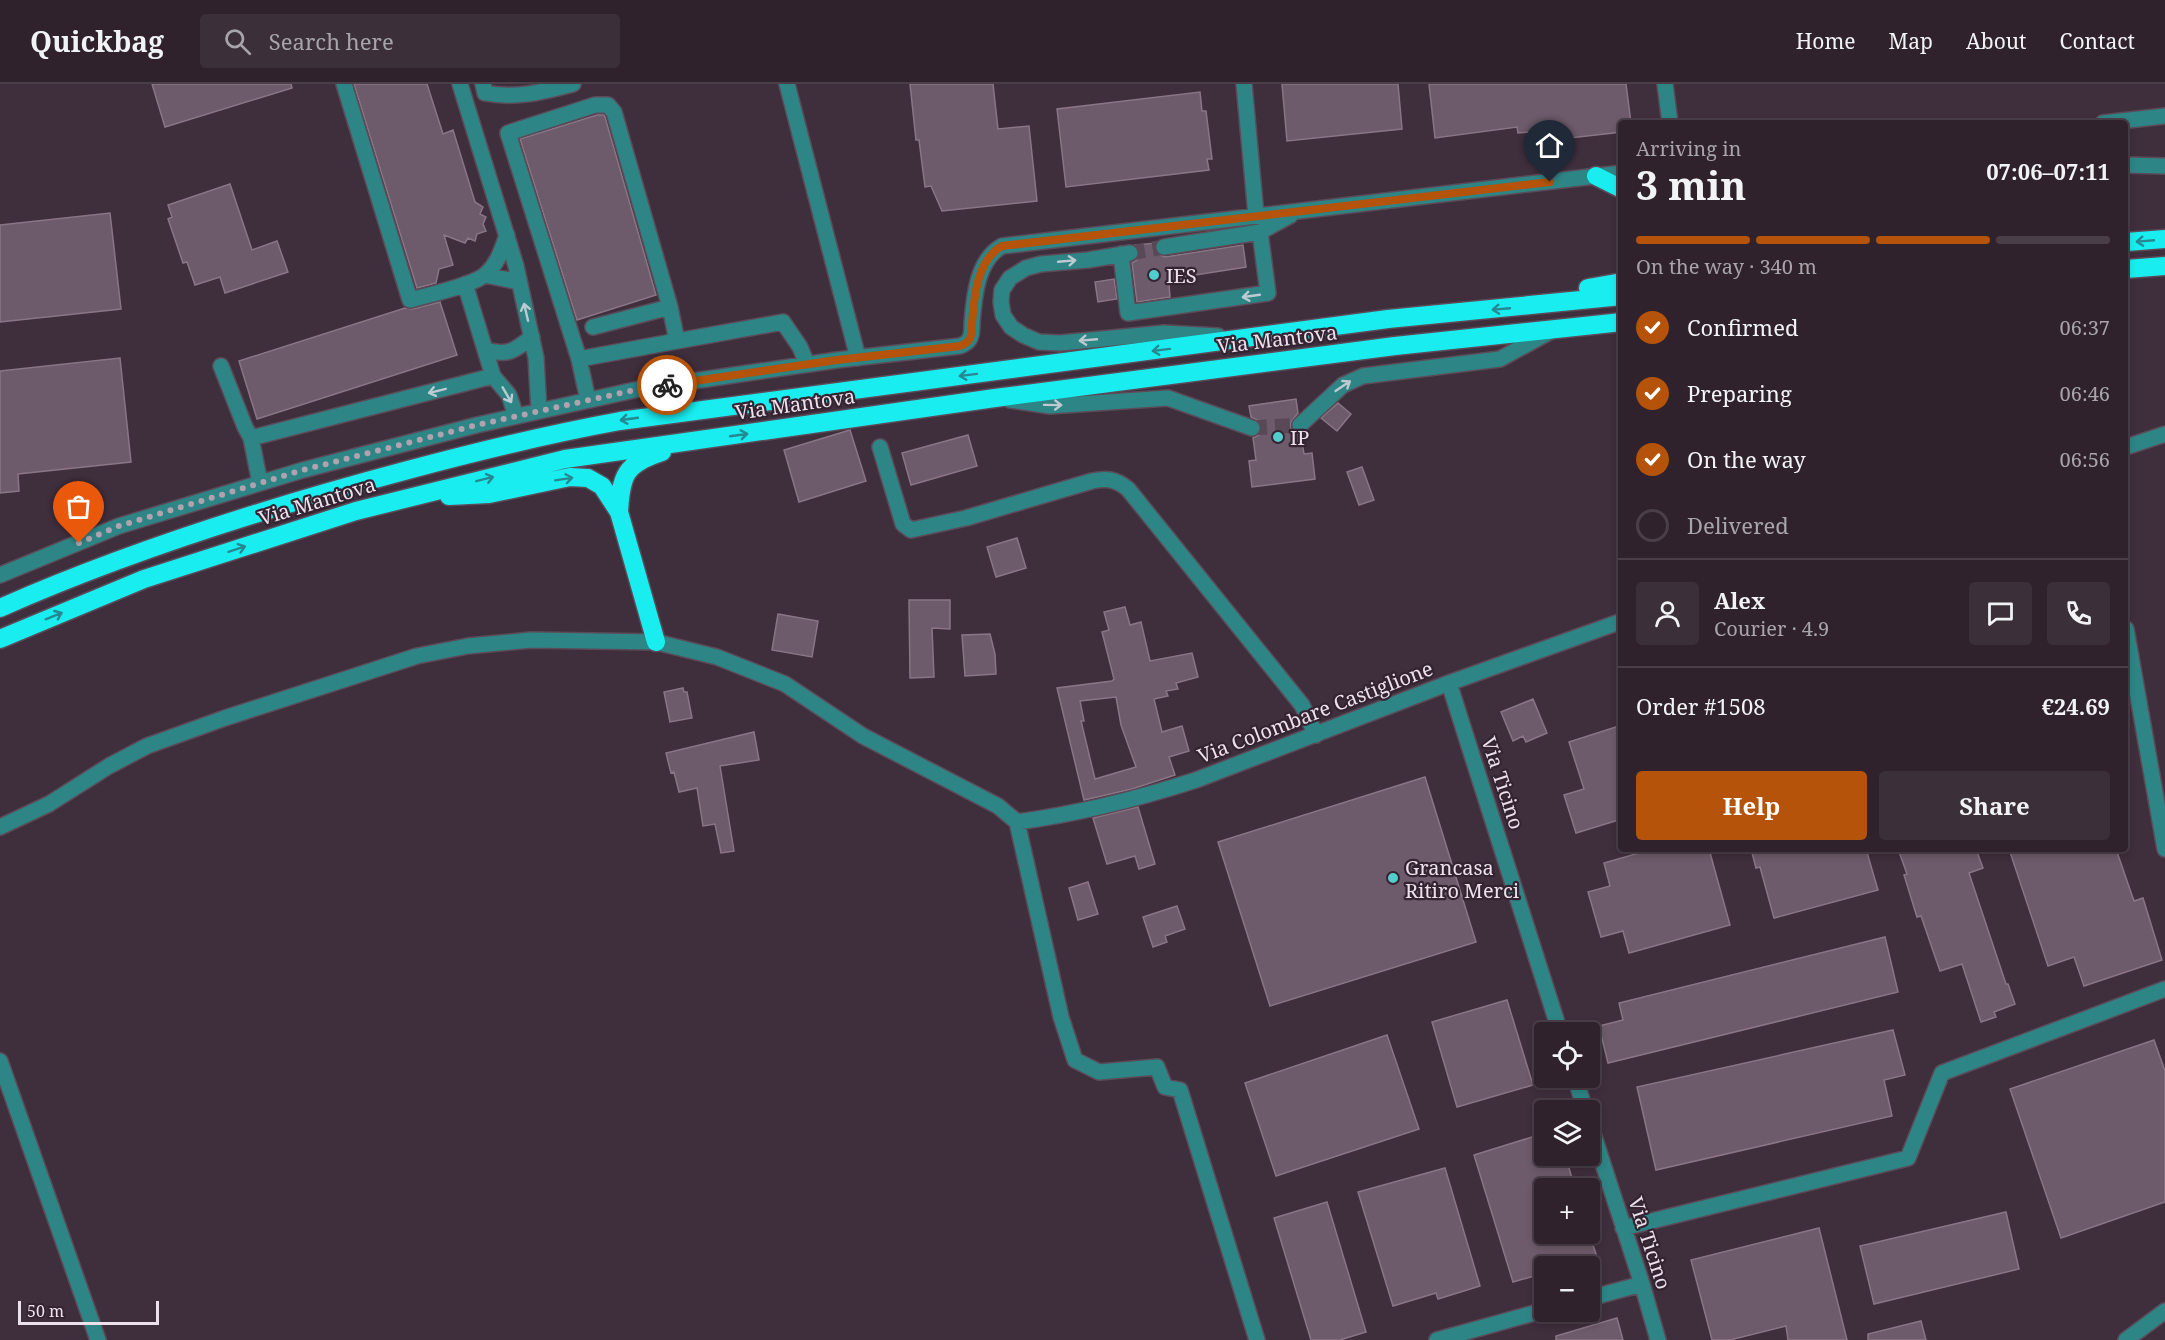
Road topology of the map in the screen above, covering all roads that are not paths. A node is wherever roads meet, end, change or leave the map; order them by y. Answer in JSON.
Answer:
{"nodes":[{"id":1,"x":344,"y":84,"type":"edge"},
{"id":2,"x":460,"y":84,"type":"edge"},
{"id":3,"x":483,"y":84,"type":"edge"},
{"id":4,"x":573,"y":84,"type":"edge"},
{"id":5,"x":787,"y":84,"type":"edge"},
{"id":6,"x":1244,"y":84,"type":"edge"},
{"id":7,"x":1665,"y":84,"type":"edge"},
{"id":8,"x":2165,"y":116,"type":"edge"},
{"id":9,"x":1670,"y":120,"type":"edge"},
{"id":10,"x":2128,"y":120,"type":"edge"},
{"id":11,"x":2128,"y":165,"type":"edge"},
{"id":12,"x":2165,"y":166,"type":"edge"},
{"id":13,"x":1618,"y":173,"type":"edge"},
{"id":14,"x":1596,"y":176,"type":"junction"},
{"id":15,"x":1618,"y":187,"type":"edge"},
{"id":16,"x":1295,"y":213,"type":"junction"},
{"id":17,"x":1256,"y":215,"type":"junction"},
{"id":18,"x":1260,"y":232,"type":"junction"},
{"id":19,"x":507,"y":236,"type":"junction"},
{"id":20,"x":2165,"y":239,"type":"edge"},
{"id":21,"x":2128,"y":242,"type":"edge"},
{"id":22,"x":1164,"y":247,"type":"tunnel mouth"},
{"id":23,"x":2165,"y":266,"type":"edge"},
{"id":24,"x":2128,"y":269,"type":"edge"},
{"id":25,"x":485,"y":276,"type":"junction"},
{"id":26,"x":519,"y":282,"type":"junction"},
{"id":27,"x":1618,"y":283,"type":"edge"},
{"id":28,"x":465,"y":284,"type":"junction"},
{"id":29,"x":1618,"y":296,"type":"edge"},
{"id":30,"x":1543,"y":305,"type":"junction"},
{"id":31,"x":670,"y":307,"type":"junction"},
{"id":32,"x":1618,"y":322,"type":"edge"},
{"id":33,"x":593,"y":327,"type":"dead end"},
{"id":34,"x":1556,"y":329,"type":"junction"},
{"id":35,"x":532,"y":337,"type":"junction"},
{"id":36,"x":1251,"y":338,"type":"junction"},
{"id":37,"x":677,"y":341,"type":"junction"},
{"id":38,"x":485,"y":350,"type":"junction"},
{"id":39,"x":858,"y":358,"type":"junction"},
{"id":40,"x":579,"y":359,"type":"junction"},
{"id":41,"x":807,"y":364,"type":"junction"},
{"id":42,"x":221,"y":366,"type":"dead end"},
{"id":43,"x":493,"y":376,"type":"junction"},
{"id":44,"x":995,"y":398,"type":"junction"},
{"id":45,"x":588,"y":400,"type":"junction"},
{"id":46,"x":539,"y":411,"type":"junction"},
{"id":47,"x":516,"y":416,"type":"junction"},
{"id":48,"x":1300,"y":425,"type":"tunnel mouth"},
{"id":49,"x":1252,"y":428,"type":"tunnel mouth"},
{"id":50,"x":2165,"y":434,"type":"edge"},
{"id":51,"x":250,"y":438,"type":"junction"},
{"id":52,"x":701,"y":440,"type":"junction"},
{"id":53,"x":2128,"y":446,"type":"edge"},
{"id":54,"x":880,"y":447,"type":"dead end"},
{"id":55,"x":260,"y":483,"type":"junction"},
{"id":56,"x":403,"y":499,"type":"junction"},
{"id":57,"x":619,"y":512,"type":"junction"},
{"id":58,"x":0,"y":575,"type":"edge"},
{"id":59,"x":0,"y":608,"type":"edge"},
{"id":60,"x":1618,"y":622,"type":"edge"},
{"id":61,"x":0,"y":639,"type":"edge"},
{"id":62,"x":2128,"y":640,"type":"edge"},
{"id":63,"x":656,"y":642,"type":"junction"},
{"id":64,"x":1449,"y":683,"type":"junction"},
{"id":65,"x":1316,"y":735,"type":"junction"},
{"id":66,"x":1017,"y":822,"type":"junction"},
{"id":67,"x":0,"y":827,"type":"edge"},
{"id":68,"x":2165,"y":849,"type":"edge"},
{"id":69,"x":2165,"y":989,"type":"edge"},
{"id":70,"x":1557,"y":1022,"type":"edge"},
{"id":71,"x":0,"y":1061,"type":"edge"},
{"id":72,"x":1600,"y":1156,"type":"edge"},
{"id":73,"x":1623,"y":1228,"type":"junction"},
{"id":74,"x":1642,"y":1284,"type":"junction"},
{"id":75,"x":1600,"y":1295,"type":"edge"},
{"id":76,"x":2165,"y":1311,"type":"edge"},
{"id":77,"x":1534,"y":1313,"type":"edge"},
{"id":78,"x":98,"y":1340,"type":"edge"},
{"id":79,"x":1257,"y":1340,"type":"edge"},
{"id":80,"x":1437,"y":1340,"type":"edge"},
{"id":81,"x":1658,"y":1340,"type":"edge"},
{"id":82,"x":2126,"y":1340,"type":"edge"}],
"edges":[{"from":1,"to":28,"type":"street"},
{"from":2,"to":19,"type":"street"},
{"from":3,"to":4,"type":"street"},
{"from":5,"to":39,"type":"street"},
{"from":6,"to":17,"type":"street"},
{"from":7,"to":9,"type":"street"},
{"from":8,"to":10,"type":"street"},
{"from":11,"to":12,"type":"street"},
{"from":13,"to":14,"type":"street"},
{"from":14,"to":15,"type":"highway"},
{"from":14,"to":16,"type":"street"},
{"from":16,"to":17,"type":"street"},
{"from":16,"to":18,"type":"street"},
{"from":17,"to":39,"type":"street"},
{"from":18,"to":22,"type":"street"},
{"from":18,"to":36,"type":"street"},
{"from":19,"to":25,"type":"street"},
{"from":19,"to":26,"type":"street"},
{"from":20,"to":21,"type":"highway","one_way":true},
{"from":23,"to":24,"type":"highway"},
{"from":25,"to":26,"type":"street"},
{"from":25,"to":28,"type":"street"},
{"from":35,"to":26,"type":"street","one_way":true},
{"from":27,"to":30,"type":"highway"},
{"from":28,"to":38,"type":"street"},
{"from":29,"to":30,"type":"highway","name":"Via Mantova"},
{"from":30,"to":36,"type":"highway","name":"Via Mantova","one_way":true},
{"from":31,"to":33,"type":"street"},
{"from":31,"to":37,"type":"street"},
{"from":31,"to":40,"type":"street"},
{"from":32,"to":34,"type":"highway","name":"Via Mantova"},
{"from":34,"to":44,"type":"highway","name":"Via Mantova"},
{"from":48,"to":34,"type":"street","one_way":true},
{"from":35,"to":38,"type":"street"},
{"from":35,"to":46,"type":"street"},
{"from":36,"to":59,"type":"highway","name":"Via Mantova","one_way":true},
{"from":37,"to":40,"type":"street"},
{"from":37,"to":41,"type":"street"},
{"from":38,"to":43,"type":"street"},
{"from":39,"to":41,"type":"street"},
{"from":40,"to":45,"type":"street"},
{"from":41,"to":45,"type":"street"},
{"from":42,"to":51,"type":"street"},
{"from":43,"to":47,"type":"street","one_way":true},
{"from":43,"to":51,"type":"street","one_way":true},
{"from":44,"to":49,"type":"street","one_way":true},
{"from":52,"to":44,"type":"highway","name":"Via Mantova","one_way":true},
{"from":45,"to":46,"type":"street"},
{"from":46,"to":47,"type":"street"},
{"from":47,"to":55,"type":"street"},
{"from":50,"to":53,"type":"street"},
{"from":51,"to":55,"type":"street"},
{"from":56,"to":52,"type":"highway","name":"Via Mantova","one_way":true},
{"from":52,"to":57,"type":"highway"},
{"from":54,"to":65,"type":"street"},
{"from":55,"to":58,"type":"street"},
{"from":56,"to":57,"type":"highway","one_way":true},
{"from":61,"to":56,"type":"highway","name":"Via Mantova","one_way":true},
{"from":57,"to":63,"type":"highway"},
{"from":60,"to":64,"type":"street","name":"Via Colombare Castiglione"},
{"from":62,"to":68,"type":"street"},
{"from":63,"to":66,"type":"street"},
{"from":63,"to":67,"type":"street"},
{"from":64,"to":65,"type":"street","name":"Via Colombare Castiglione"},
{"from":64,"to":70,"type":"street","name":"Via Ticino"},
{"from":65,"to":66,"type":"street","name":"Via Colombare Castiglione"},
{"from":66,"to":79,"type":"street"},
{"from":69,"to":73,"type":"street"},
{"from":71,"to":78,"type":"street"},
{"from":72,"to":73,"type":"street","name":"Via Ticino"},
{"from":73,"to":74,"type":"street","name":"Via Ticino"},
{"from":74,"to":75,"type":"street"},
{"from":74,"to":81,"type":"street","name":"Via Ticino"},
{"from":76,"to":82,"type":"street"},
{"from":77,"to":80,"type":"street"}]}
